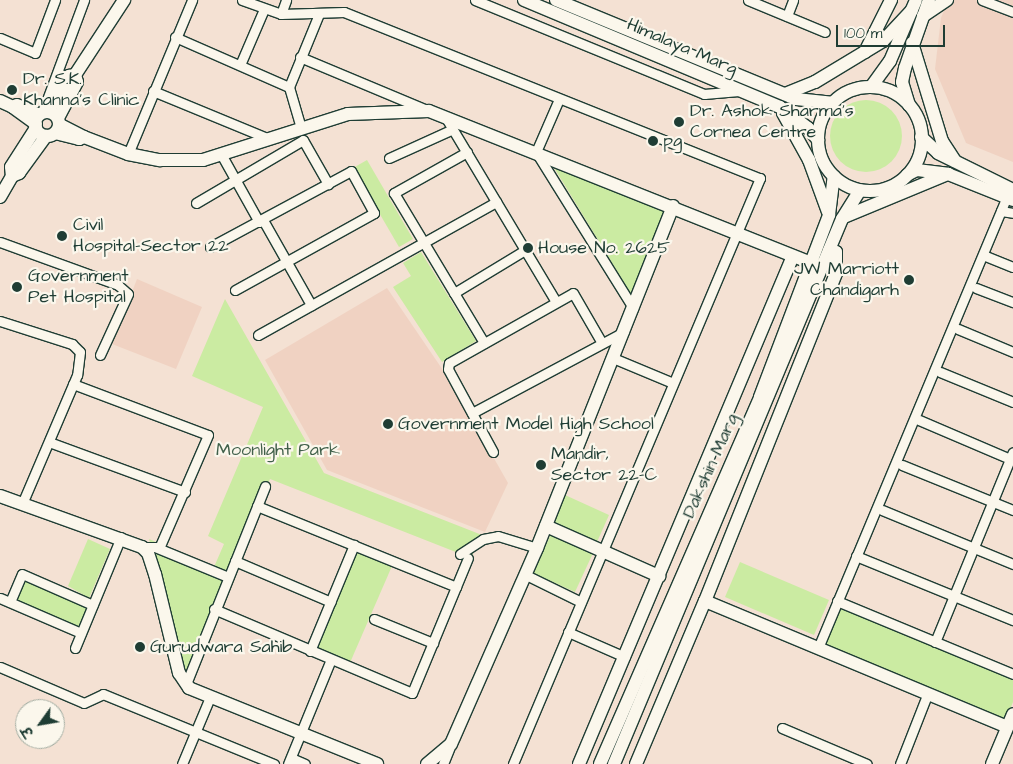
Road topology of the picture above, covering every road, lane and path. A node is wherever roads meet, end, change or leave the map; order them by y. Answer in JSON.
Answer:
{"nodes":[{"id":1,"x":55,"y":0,"type":"edge"},
{"id":2,"x":84,"y":0,"type":"edge"},
{"id":3,"x":124,"y":0,"type":"edge"},
{"id":4,"x":192,"y":0,"type":"edge"},
{"id":5,"x":242,"y":0,"type":"edge"},
{"id":6,"x":286,"y":0,"type":"edge"},
{"id":7,"x":475,"y":0,"type":"edge"},
{"id":8,"x":524,"y":0,"type":"edge"},
{"id":9,"x":556,"y":0,"type":"edge"},
{"id":10,"x":748,"y":0,"type":"edge"},
{"id":11,"x":793,"y":0,"type":"edge"},
{"id":12,"x":891,"y":0,"type":"edge"},
{"id":13,"x":929,"y":0,"type":"edge"},
{"id":14,"x":947,"y":0,"type":"edge"},
{"id":15,"x":982,"y":0,"type":"edge"},
{"id":16,"x":264,"y":9,"type":"junction"},
{"id":17,"x":917,"y":9,"type":"edge"},
{"id":18,"x":1013,"y":12,"type":"edge"},
{"id":19,"x":281,"y":14,"type":"junction"},
{"id":20,"x":319,"y":14,"type":"junction"},
{"id":21,"x":787,"y":16,"type":"junction"},
{"id":22,"x":825,"y":32,"type":"dead end"},
{"id":23,"x":176,"y":37,"type":"junction"},
{"id":24,"x":0,"y":38,"type":"edge"},
{"id":25,"x":912,"y":43,"type":"junction"},
{"id":26,"x":865,"y":52,"type":"junction"},
{"id":27,"x":300,"y":57,"type":"junction"},
{"id":28,"x":240,"y":64,"type":"junction"},
{"id":29,"x":289,"y":87,"type":"junction"},
{"id":30,"x":871,"y":87,"type":"junction"},
{"id":31,"x":739,"y":90,"type":"junction"},
{"id":32,"x":153,"y":91,"type":"junction"},
{"id":33,"x":785,"y":94,"type":"junction"},
{"id":34,"x":559,"y":98,"type":"junction"},
{"id":35,"x":0,"y":101,"type":"edge"},
{"id":36,"x":832,"y":103,"type":"junction"},
{"id":37,"x":909,"y":105,"type":"junction"},
{"id":38,"x":780,"y":107,"type":"junction"},
{"id":39,"x":429,"y":111,"type":"junction"},
{"id":40,"x":446,"y":117,"type":"junction"},
{"id":41,"x":47,"y":123,"type":"junction"},
{"id":42,"x":301,"y":128,"type":"junction"},
{"id":43,"x":453,"y":129,"type":"junction"},
{"id":44,"x":921,"y":137,"type":"junction"},
{"id":45,"x":267,"y":138,"type":"junction"},
{"id":46,"x":818,"y":140,"type":"junction"},
{"id":47,"x":467,"y":152,"type":"junction"},
{"id":48,"x":536,"y":152,"type":"junction"},
{"id":49,"x":128,"y":154,"type":"junction"},
{"id":50,"x":221,"y":154,"type":"junction"},
{"id":51,"x":389,"y":158,"type":"dead end"},
{"id":52,"x":955,"y":161,"type":"junction"},
{"id":53,"x":948,"y":174,"type":"junction"},
{"id":54,"x":907,"y":175,"type":"junction"},
{"id":55,"x":834,"y":176,"type":"junction"},
{"id":56,"x":236,"y":180,"type":"junction"},
{"id":57,"x":328,"y":184,"type":"junction"},
{"id":58,"x":860,"y":190,"type":"junction"},
{"id":59,"x":1011,"y":193,"type":"edge"},
{"id":60,"x":0,"y":197,"type":"edge"},
{"id":61,"x":496,"y":202,"type":"junction"},
{"id":62,"x":196,"y":203,"type":"dead end"},
{"id":63,"x":673,"y":206,"type":"junction"},
{"id":64,"x":1001,"y":211,"type":"junction"},
{"id":65,"x":1013,"y":213,"type":"edge"},
{"id":66,"x":829,"y":215,"type":"junction"},
{"id":67,"x":842,"y":219,"type":"junction"},
{"id":68,"x":261,"y":221,"type":"junction"},
{"id":69,"x":737,"y":232,"type":"junction"},
{"id":70,"x":0,"y":242,"type":"edge"},
{"id":71,"x":424,"y":242,"type":"junction"},
{"id":72,"x":210,"y":247,"type":"dead end"},
{"id":73,"x":525,"y":250,"type":"junction"},
{"id":74,"x":830,"y":250,"type":"junction"},
{"id":75,"x":983,"y":255,"type":"junction"},
{"id":76,"x":793,"y":256,"type":"junction"},
{"id":77,"x":287,"y":262,"type":"junction"},
{"id":78,"x":811,"y":263,"type":"junction"},
{"id":79,"x":1013,"y":268,"type":"edge"},
{"id":80,"x":976,"y":288,"type":"dead end"},
{"id":81,"x":236,"y":290,"type":"dead end"},
{"id":82,"x":454,"y":293,"type":"junction"},
{"id":83,"x":556,"y":302,"type":"junction"},
{"id":84,"x":1013,"y":302,"type":"edge"},
{"id":85,"x":311,"y":305,"type":"junction"},
{"id":86,"x":633,"y":308,"type":"junction"},
{"id":87,"x":0,"y":321,"type":"edge"},
{"id":88,"x":958,"y":329,"type":"dead end"},
{"id":89,"x":624,"y":332,"type":"junction"},
{"id":90,"x":258,"y":335,"type":"dead end"},
{"id":91,"x":484,"y":343,"type":"junction"},
{"id":92,"x":602,"y":343,"type":"junction"},
{"id":93,"x":1013,"y":352,"type":"edge"},
{"id":94,"x":100,"y":355,"type":"dead end"},
{"id":95,"x":613,"y":358,"type":"junction"},
{"id":96,"x":940,"y":372,"type":"dead end"},
{"id":97,"x":673,"y":383,"type":"junction"},
{"id":98,"x":73,"y":384,"type":"junction"},
{"id":99,"x":1013,"y":402,"type":"edge"},
{"id":100,"x":472,"y":412,"type":"junction"},
{"id":101,"x":919,"y":420,"type":"dead end"},
{"id":102,"x":49,"y":442,"type":"junction"},
{"id":103,"x":493,"y":452,"type":"dead end"},
{"id":104,"x":1012,"y":457,"type":"edge"},
{"id":105,"x":902,"y":465,"type":"dead end"},
{"id":106,"x":266,"y":486,"type":"dead end"},
{"id":107,"x":185,"y":492,"type":"junction"},
{"id":108,"x":0,"y":497,"type":"edge"},
{"id":109,"x":992,"y":502,"type":"junction"},
{"id":110,"x":22,"y":504,"type":"junction"},
{"id":111,"x":257,"y":506,"type":"junction"},
{"id":112,"x":882,"y":510,"type":"dead end"},
{"id":113,"x":1013,"y":510,"type":"edge"},
{"id":114,"x":546,"y":526,"type":"junction"},
{"id":115,"x":121,"y":537,"type":"junction"},
{"id":116,"x":354,"y":546,"type":"junction"},
{"id":117,"x":142,"y":547,"type":"junction"},
{"id":118,"x":159,"y":548,"type":"junction"},
{"id":119,"x":537,"y":548,"type":"junction"},
{"id":120,"x":974,"y":548,"type":"junction"},
{"id":121,"x":602,"y":551,"type":"junction"},
{"id":122,"x":856,"y":556,"type":"junction"},
{"id":123,"x":235,"y":561,"type":"junction"},
{"id":124,"x":1013,"y":564,"type":"edge"},
{"id":125,"x":526,"y":575,"type":"junction"},
{"id":126,"x":658,"y":576,"type":"junction"},
{"id":127,"x":228,"y":577,"type":"junction"},
{"id":128,"x":456,"y":587,"type":"junction"},
{"id":129,"x":954,"y":596,"type":"junction"},
{"id":130,"x":0,"y":598,"type":"edge"},
{"id":131,"x":705,"y":601,"type":"junction"},
{"id":132,"x":838,"y":601,"type":"junction"},
{"id":133,"x":10,"y":602,"type":"junction"},
{"id":134,"x":331,"y":602,"type":"junction"},
{"id":135,"x":581,"y":602,"type":"junction"},
{"id":136,"x":93,"y":605,"type":"junction"},
{"id":137,"x":214,"y":609,"type":"junction"},
{"id":138,"x":374,"y":619,"type":"dead end"},
{"id":139,"x":1013,"y":620,"type":"edge"},
{"id":140,"x":568,"y":632,"type":"junction"},
{"id":141,"x":81,"y":633,"type":"junction"},
{"id":142,"x":936,"y":642,"type":"junction"},
{"id":143,"x":433,"y":643,"type":"junction"},
{"id":144,"x":75,"y":648,"type":"dead end"},
{"id":145,"x":818,"y":648,"type":"junction"},
{"id":146,"x":310,"y":651,"type":"junction"},
{"id":147,"x":625,"y":657,"type":"junction"},
{"id":148,"x":331,"y":659,"type":"junction"},
{"id":149,"x":0,"y":667,"type":"edge"},
{"id":150,"x":1013,"y":674,"type":"edge"},
{"id":151,"x":186,"y":684,"type":"junction"},
{"id":152,"x":927,"y":695,"type":"junction"},
{"id":153,"x":210,"y":697,"type":"junction"},
{"id":154,"x":1013,"y":714,"type":"edge"},
{"id":155,"x":1008,"y":727,"type":"junction"},
{"id":156,"x":782,"y":728,"type":"dead end"},
{"id":157,"x":195,"y":733,"type":"junction"},
{"id":158,"x":301,"y":734,"type":"junction"},
{"id":159,"x":451,"y":744,"type":"junction"},
{"id":160,"x":849,"y":760,"type":"edge"},
{"id":161,"x":290,"y":761,"type":"edge"},
{"id":162,"x":182,"y":764,"type":"edge"},
{"id":163,"x":274,"y":764,"type":"edge"},
{"id":164,"x":305,"y":764,"type":"edge"},
{"id":165,"x":377,"y":764,"type":"edge"},
{"id":166,"x":427,"y":764,"type":"edge"},
{"id":167,"x":443,"y":764,"type":"edge"},
{"id":168,"x":513,"y":764,"type":"edge"},
{"id":169,"x":579,"y":764,"type":"edge"},
{"id":170,"x":600,"y":764,"type":"edge"},
{"id":171,"x":614,"y":764,"type":"edge"},
{"id":172,"x":636,"y":764,"type":"edge"},
{"id":173,"x":867,"y":764,"type":"edge"},
{"id":174,"x":900,"y":764,"type":"edge"},
{"id":175,"x":992,"y":764,"type":"edge"}],
"edges":[{"from":1,"to":24,"type":"street"},
{"from":2,"to":41,"type":"street"},
{"from":3,"to":41,"type":"street"},
{"from":4,"to":23,"type":"street"},
{"from":5,"to":16,"type":"street"},
{"from":6,"to":19,"type":"street"},
{"from":7,"to":31,"type":"street"},
{"from":8,"to":31,"type":"street","name":"Himalaya Marg"},
{"from":9,"to":33,"type":"street","name":"Himalaya Marg"},
{"from":10,"to":21,"type":"street"},
{"from":11,"to":21,"type":"street"},
{"from":12,"to":26,"type":"street"},
{"from":13,"to":17,"type":"street"},
{"from":14,"to":17,"type":"street"},
{"from":15,"to":18,"type":"street"},
{"from":16,"to":19,"type":"street"},
{"from":16,"to":28,"type":"street"},
{"from":17,"to":25,"type":"street"},
{"from":17,"to":26,"type":"street"},
{"from":17,"to":30,"type":"street"},
{"from":19,"to":20,"type":"street"},
{"from":20,"to":27,"type":"street"},
{"from":20,"to":34,"type":"street"},
{"from":21,"to":22,"type":"street"},
{"from":23,"to":28,"type":"street"},
{"from":23,"to":32,"type":"street"},
{"from":25,"to":37,"type":"street"},
{"from":25,"to":52,"type":"street"},
{"from":26,"to":33,"type":"street"},
{"from":27,"to":29,"type":"street"},
{"from":27,"to":39,"type":"street"},
{"from":28,"to":29,"type":"street"},
{"from":29,"to":42,"type":"street"},
{"from":30,"to":36,"type":"street"},
{"from":30,"to":37,"type":"street"},
{"from":31,"to":38,"type":"street","name":"Himalaya Marg"},
{"from":32,"to":45,"type":"street"},
{"from":32,"to":49,"type":"street"},
{"from":33,"to":36,"type":"street","name":"Himalaya Marg"},
{"from":34,"to":48,"type":"street"},
{"from":34,"to":69,"type":"street"},
{"from":35,"to":41,"type":"street"},
{"from":36,"to":46,"type":"street"},
{"from":37,"to":44,"type":"street"},
{"from":38,"to":46,"type":"street","name":"Himalaya Marg"},
{"from":38,"to":66,"type":"street"},
{"from":39,"to":40,"type":"street"},
{"from":39,"to":42,"type":"street"},
{"from":40,"to":43,"type":"street"},
{"from":40,"to":48,"type":"street"},
{"from":41,"to":49,"type":"street"},
{"from":41,"to":60,"type":"street"},
{"from":42,"to":45,"type":"street"},
{"from":43,"to":47,"type":"street"},
{"from":43,"to":51,"type":"street"},
{"from":44,"to":52,"type":"street"},
{"from":44,"to":54,"type":"street"},
{"from":45,"to":50,"type":"street"},
{"from":46,"to":55,"type":"street"},
{"from":47,"to":61,"type":"street"},
{"from":47,"to":71,"type":"street"},
{"from":48,"to":63,"type":"street"},
{"from":48,"to":86,"type":"street"},
{"from":49,"to":50,"type":"street"},
{"from":50,"to":56,"type":"street"},
{"from":52,"to":59,"type":"street"},
{"from":53,"to":54,"type":"street"},
{"from":53,"to":59,"type":"street"},
{"from":53,"to":67,"type":"street"},
{"from":54,"to":58,"type":"street"},
{"from":55,"to":58,"type":"street"},
{"from":55,"to":66,"type":"street","name":"Dakshin Marg"},
{"from":56,"to":57,"type":"street"},
{"from":56,"to":62,"type":"street"},
{"from":56,"to":68,"type":"street"},
{"from":57,"to":68,"type":"street"},
{"from":57,"to":77,"type":"street"},
{"from":58,"to":67,"type":"street","name":"Dakshin Marg"},
{"from":59,"to":64,"type":"street"},
{"from":61,"to":71,"type":"street"},
{"from":61,"to":73,"type":"street"},
{"from":63,"to":69,"type":"street"},
{"from":63,"to":86,"type":"street"},
{"from":64,"to":65,"type":"street"},
{"from":64,"to":75,"type":"street"},
{"from":66,"to":78,"type":"street","name":"Dakshin Marg"},
{"from":67,"to":74,"type":"street","name":"Dakshin Marg"},
{"from":68,"to":72,"type":"street"},
{"from":68,"to":77,"type":"street"},
{"from":69,"to":76,"type":"street"},
{"from":69,"to":97,"type":"street"},
{"from":70,"to":94,"type":"street"},
{"from":71,"to":82,"type":"street"},
{"from":71,"to":85,"type":"street"},
{"from":73,"to":82,"type":"street"},
{"from":73,"to":83,"type":"street"},
{"from":74,"to":131,"type":"street"},
{"from":74,"to":171,"type":"street","name":"Dakshin Marg"},
{"from":75,"to":79,"type":"street"},
{"from":75,"to":122,"type":"street"},
{"from":76,"to":78,"type":"street"},
{"from":76,"to":126,"type":"street"},
{"from":77,"to":81,"type":"street"},
{"from":77,"to":85,"type":"street"},
{"from":78,"to":170,"type":"street","name":"Dakshin Marg"},
{"from":80,"to":84,"type":"street"},
{"from":82,"to":91,"type":"street"},
{"from":83,"to":91,"type":"street"},
{"from":83,"to":92,"type":"street"},
{"from":85,"to":90,"type":"street"},
{"from":86,"to":89,"type":"street"},
{"from":87,"to":98,"type":"street"},
{"from":88,"to":93,"type":"street"},
{"from":89,"to":92,"type":"street"},
{"from":89,"to":95,"type":"street"},
{"from":91,"to":100,"type":"street"},
{"from":92,"to":100,"type":"street"},
{"from":95,"to":97,"type":"street"},
{"from":95,"to":114,"type":"street"},
{"from":96,"to":99,"type":"street"},
{"from":97,"to":121,"type":"street"},
{"from":98,"to":102,"type":"street"},
{"from":98,"to":107,"type":"street"},
{"from":100,"to":103,"type":"street"},
{"from":101,"to":104,"type":"street"},
{"from":102,"to":107,"type":"street"},
{"from":102,"to":110,"type":"street"},
{"from":104,"to":109,"type":"street"},
{"from":105,"to":109,"type":"street"},
{"from":106,"to":111,"type":"street"},
{"from":107,"to":118,"type":"street"},
{"from":108,"to":110,"type":"street"},
{"from":109,"to":113,"type":"street"},
{"from":109,"to":120,"type":"street"},
{"from":110,"to":115,"type":"street"},
{"from":111,"to":116,"type":"street"},
{"from":111,"to":123,"type":"street"},
{"from":112,"to":120,"type":"street"},
{"from":114,"to":119,"type":"street"},
{"from":114,"to":121,"type":"street"},
{"from":115,"to":117,"type":"street"},
{"from":115,"to":136,"type":"street"},
{"from":116,"to":128,"type":"street"},
{"from":116,"to":134,"type":"street"},
{"from":117,"to":118,"type":"street"},
{"from":117,"to":151,"type":"street"},
{"from":118,"to":127,"type":"street"},
{"from":119,"to":125,"type":"street"},
{"from":119,"to":128,"type":"street"},
{"from":120,"to":124,"type":"street"},
{"from":120,"to":129,"type":"street"},
{"from":121,"to":126,"type":"street"},
{"from":121,"to":135,"type":"street"},
{"from":122,"to":129,"type":"street"},
{"from":122,"to":132,"type":"street"},
{"from":123,"to":127,"type":"street"},
{"from":123,"to":134,"type":"street"},
{"from":125,"to":135,"type":"street"},
{"from":125,"to":159,"type":"street"},
{"from":126,"to":147,"type":"street"},
{"from":127,"to":137,"type":"street"},
{"from":128,"to":143,"type":"street"},
{"from":129,"to":139,"type":"street"},
{"from":129,"to":142,"type":"street"},
{"from":130,"to":133,"type":"street"},
{"from":131,"to":145,"type":"street"},
{"from":131,"to":172,"type":"street"},
{"from":132,"to":142,"type":"street"},
{"from":132,"to":145,"type":"street"},
{"from":133,"to":136,"type":"street"},
{"from":133,"to":141,"type":"street"},
{"from":134,"to":146,"type":"street"},
{"from":135,"to":140,"type":"street"},
{"from":136,"to":141,"type":"street"},
{"from":137,"to":146,"type":"street"},
{"from":137,"to":151,"type":"street"},
{"from":138,"to":143,"type":"street"},
{"from":140,"to":147,"type":"street"},
{"from":140,"to":168,"type":"street"},
{"from":141,"to":144,"type":"street"},
{"from":142,"to":150,"type":"street"},
{"from":143,"to":148,"type":"street"},
{"from":145,"to":152,"type":"street"},
{"from":146,"to":148,"type":"street"},
{"from":147,"to":169,"type":"street"},
{"from":148,"to":158,"type":"street"},
{"from":149,"to":157,"type":"street"},
{"from":151,"to":153,"type":"street"},
{"from":152,"to":155,"type":"street"},
{"from":152,"to":174,"type":"street"},
{"from":153,"to":157,"type":"street"},
{"from":153,"to":158,"type":"street"},
{"from":154,"to":155,"type":"street"},
{"from":155,"to":175,"type":"street"},
{"from":156,"to":160,"type":"street"},
{"from":157,"to":162,"type":"street"},
{"from":157,"to":163,"type":"street"},
{"from":158,"to":161,"type":"street"},
{"from":158,"to":165,"type":"street"},
{"from":159,"to":166,"type":"street"},
{"from":159,"to":167,"type":"street"},
{"from":160,"to":173,"type":"street"},
{"from":161,"to":164,"type":"street"}]}
